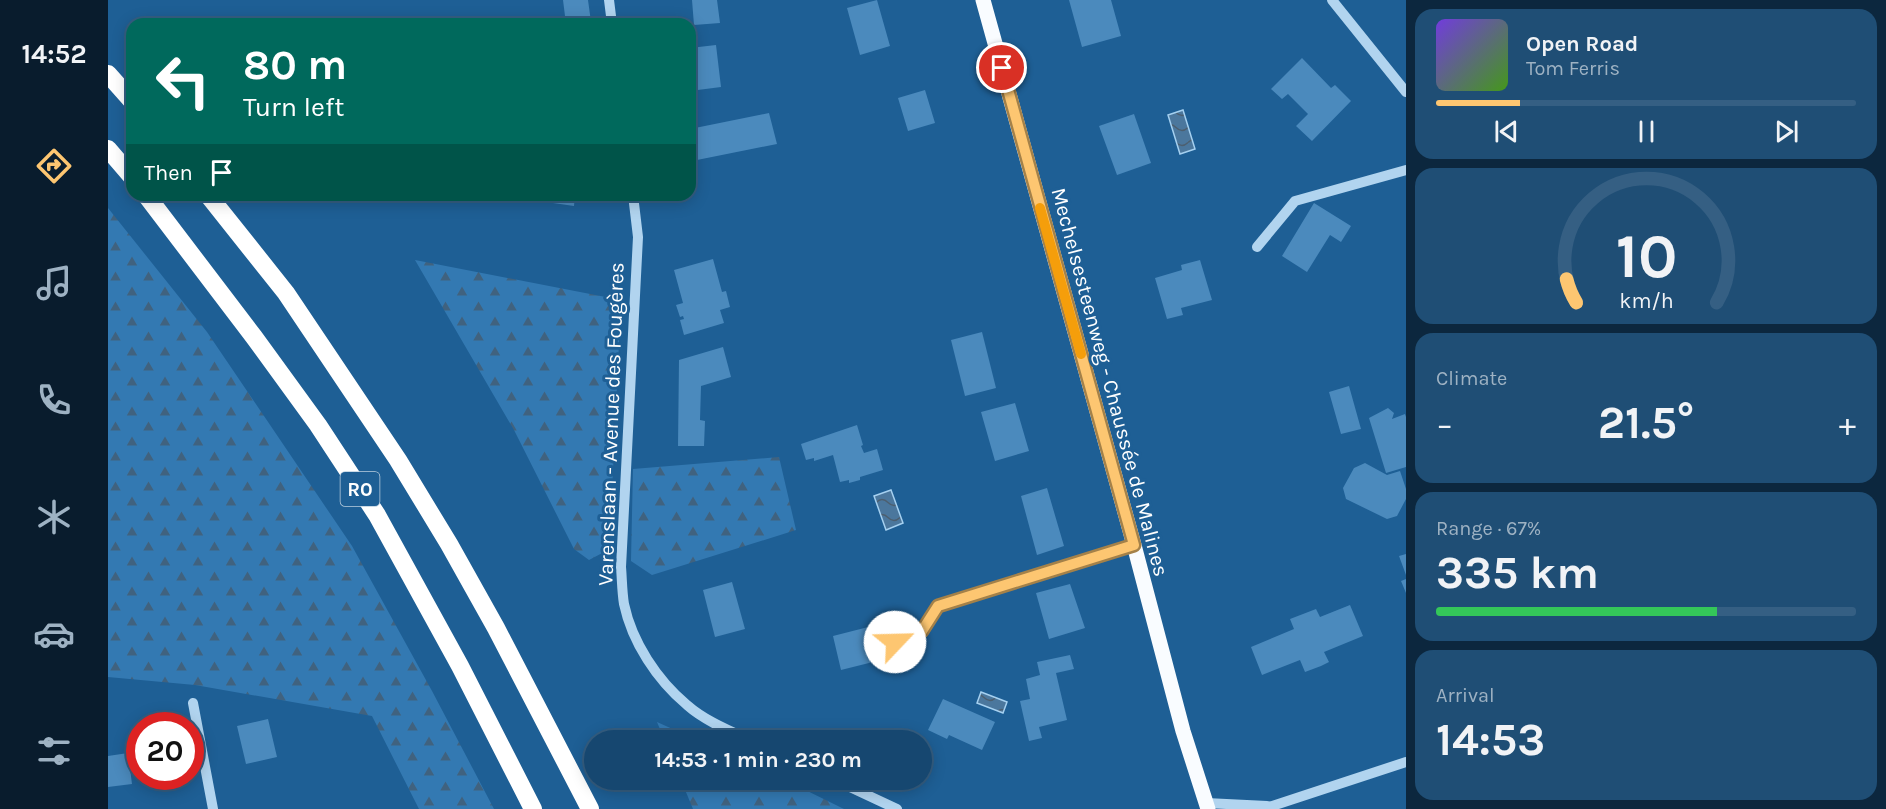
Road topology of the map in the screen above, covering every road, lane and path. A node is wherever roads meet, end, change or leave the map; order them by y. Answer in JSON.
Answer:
{"nodes":[{"id":1,"x":609,"y":0,"type":"edge"},
{"id":2,"x":983,"y":0,"type":"edge"},
{"id":3,"x":1332,"y":0,"type":"edge"},
{"id":4,"x":611,"y":18,"type":"edge"},
{"id":5,"x":108,"y":74,"type":"edge"},
{"id":6,"x":1406,"y":92,"type":"edge"},
{"id":7,"x":126,"y":94,"type":"edge"},
{"id":8,"x":108,"y":149,"type":"edge"},
{"id":9,"x":126,"y":170,"type":"edge"},
{"id":10,"x":1406,"y":170,"type":"edge"},
{"id":11,"x":151,"y":201,"type":"edge"},
{"id":12,"x":213,"y":201,"type":"edge"},
{"id":13,"x":634,"y":201,"type":"edge"},
{"id":14,"x":1257,"y":247,"type":"dead end"},
{"id":15,"x":1134,"y":545,"type":"junction"},
{"id":16,"x":895,"y":642,"type":"dead end"},
{"id":17,"x":193,"y":703,"type":"dead end"},
{"id":18,"x":729,"y":730,"type":"edge"},
{"id":19,"x":1406,"y":762,"type":"edge"},
{"id":20,"x":856,"y":790,"type":"edge"},
{"id":21,"x":1207,"y":806,"type":"edge"},
{"id":22,"x":1265,"y":808,"type":"edge"},
{"id":23,"x":213,"y":809,"type":"edge"},
{"id":24,"x":533,"y":809,"type":"edge"},
{"id":25,"x":591,"y":809,"type":"edge"},
{"id":26,"x":897,"y":809,"type":"edge"}],
"edges":[{"from":1,"to":4,"type":"street"},
{"from":2,"to":15,"type":"main road","name":"Mechelsesteenweg - Chaussée de Malines"},
{"from":3,"to":6,"type":"street"},
{"from":5,"to":7,"type":"highway"},
{"from":8,"to":9,"type":"highway"},
{"from":10,"to":14,"type":"street"},
{"from":11,"to":24,"type":"highway","number":"R0"},
{"from":12,"to":25,"type":"highway","number":"R0"},
{"from":13,"to":18,"type":"street","name":"Varenslaan - Avenue des Fougères"},
{"from":15,"to":16,"type":"street"},
{"from":15,"to":21,"type":"main road","name":"Mechelsesteenweg - Chaussée de Malines"},
{"from":17,"to":23,"type":"street"},
{"from":19,"to":22,"type":"street"},
{"from":20,"to":26,"type":"street"},
{"from":21,"to":22,"type":"street"}]}
